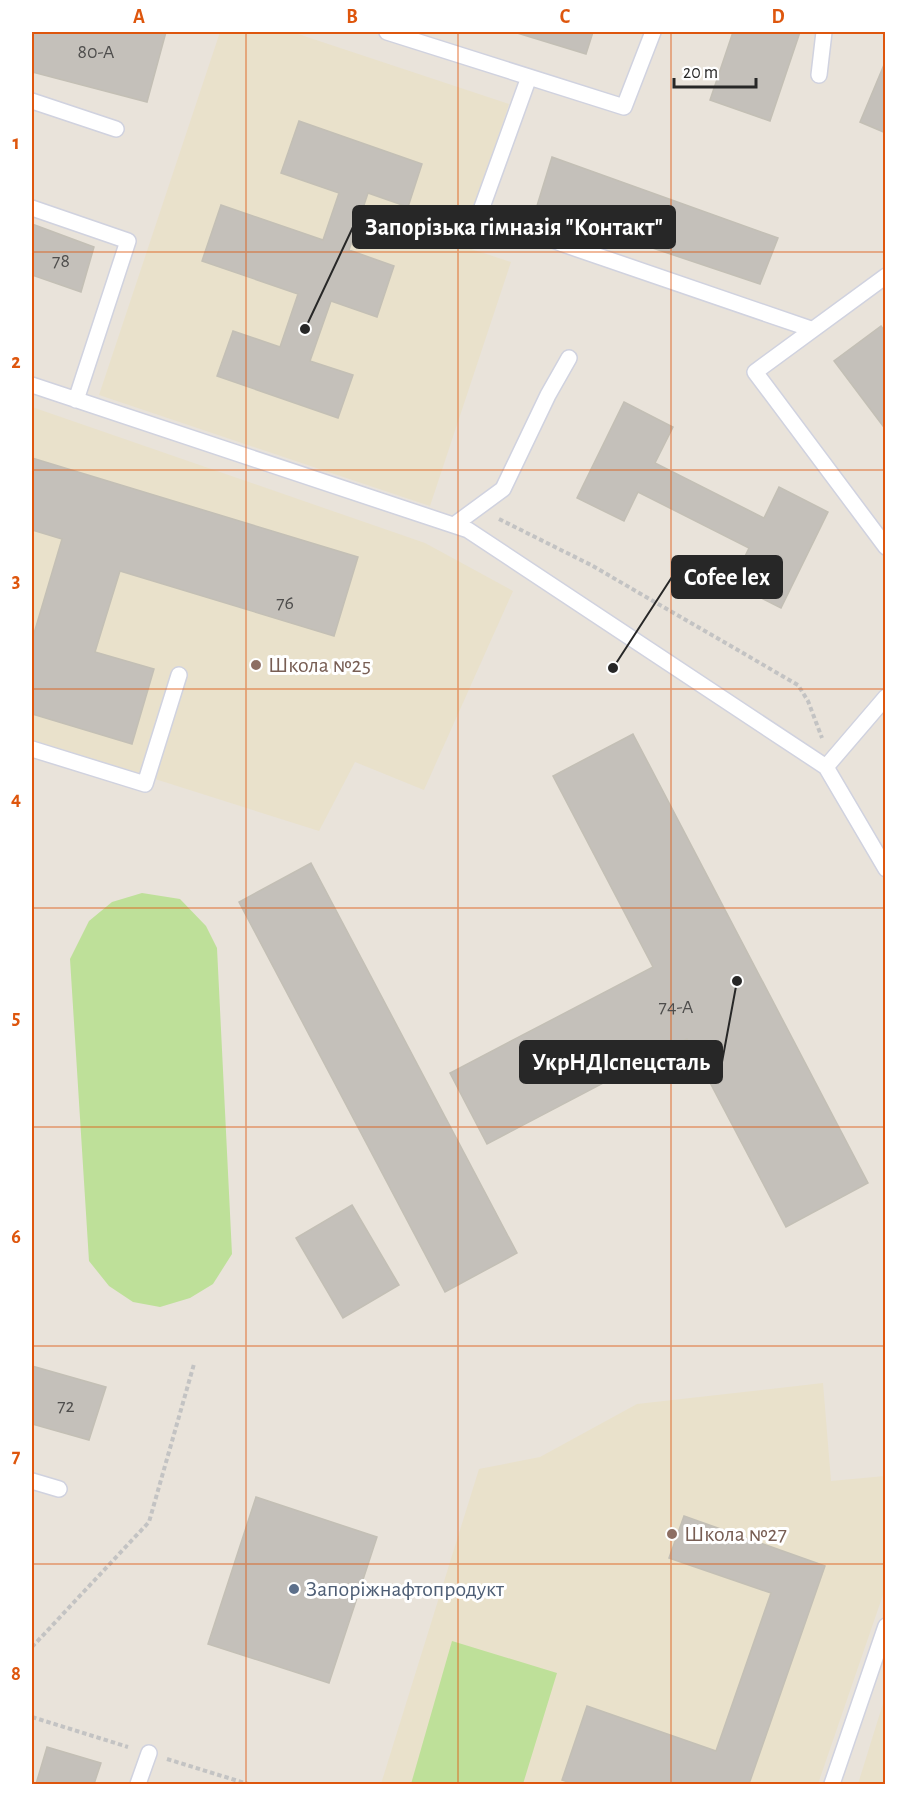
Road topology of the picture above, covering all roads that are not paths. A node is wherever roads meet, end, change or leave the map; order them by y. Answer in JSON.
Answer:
{"nodes":[{"id":1,"x":387,"y":32,"type":"edge"},
{"id":2,"x":653,"y":32,"type":"edge"},
{"id":3,"x":824,"y":32,"type":"edge"},
{"id":4,"x":819,"y":75,"type":"dead end"},
{"id":5,"x":529,"y":76,"type":"junction"},
{"id":6,"x":32,"y":101,"type":"edge"},
{"id":7,"x":116,"y":129,"type":"dead end"},
{"id":8,"x":32,"y":208,"type":"edge"},
{"id":9,"x":885,"y":276,"type":"edge"},
{"id":10,"x":812,"y":329,"type":"junction"},
{"id":11,"x":569,"y":358,"type":"dead end"},
{"id":12,"x":32,"y":385,"type":"edge"},
{"id":13,"x":76,"y":400,"type":"junction"},
{"id":14,"x":454,"y":525,"type":"junction"},
{"id":15,"x":885,"y":547,"type":"edge"},
{"id":16,"x":179,"y":675,"type":"dead end"},
{"id":17,"x":885,"y":698,"type":"edge"},
{"id":18,"x":32,"y":749,"type":"edge"},
{"id":19,"x":826,"y":767,"type":"junction"},
{"id":20,"x":885,"y":869,"type":"edge"},
{"id":21,"x":32,"y":1481,"type":"edge"},
{"id":22,"x":59,"y":1489,"type":"dead end"},
{"id":23,"x":885,"y":1626,"type":"edge"},
{"id":24,"x":149,"y":1753,"type":"dead end"},
{"id":25,"x":138,"y":1785,"type":"edge"},
{"id":26,"x":832,"y":1785,"type":"edge"}],
"edges":[{"from":1,"to":5,"type":"lane"},
{"from":2,"to":5,"type":"lane"},
{"from":3,"to":4,"type":"lane"},
{"from":5,"to":10,"type":"lane"},
{"from":6,"to":7,"type":"lane"},
{"from":8,"to":13,"type":"lane"},
{"from":9,"to":10,"type":"lane"},
{"from":10,"to":15,"type":"lane"},
{"from":11,"to":14,"type":"lane"},
{"from":12,"to":13,"type":"lane"},
{"from":13,"to":14,"type":"lane"},
{"from":14,"to":19,"type":"lane"},
{"from":16,"to":18,"type":"lane"},
{"from":17,"to":19,"type":"lane"},
{"from":19,"to":20,"type":"lane"},
{"from":21,"to":22,"type":"lane"},
{"from":23,"to":26,"type":"lane"},
{"from":24,"to":25,"type":"lane"}]}
